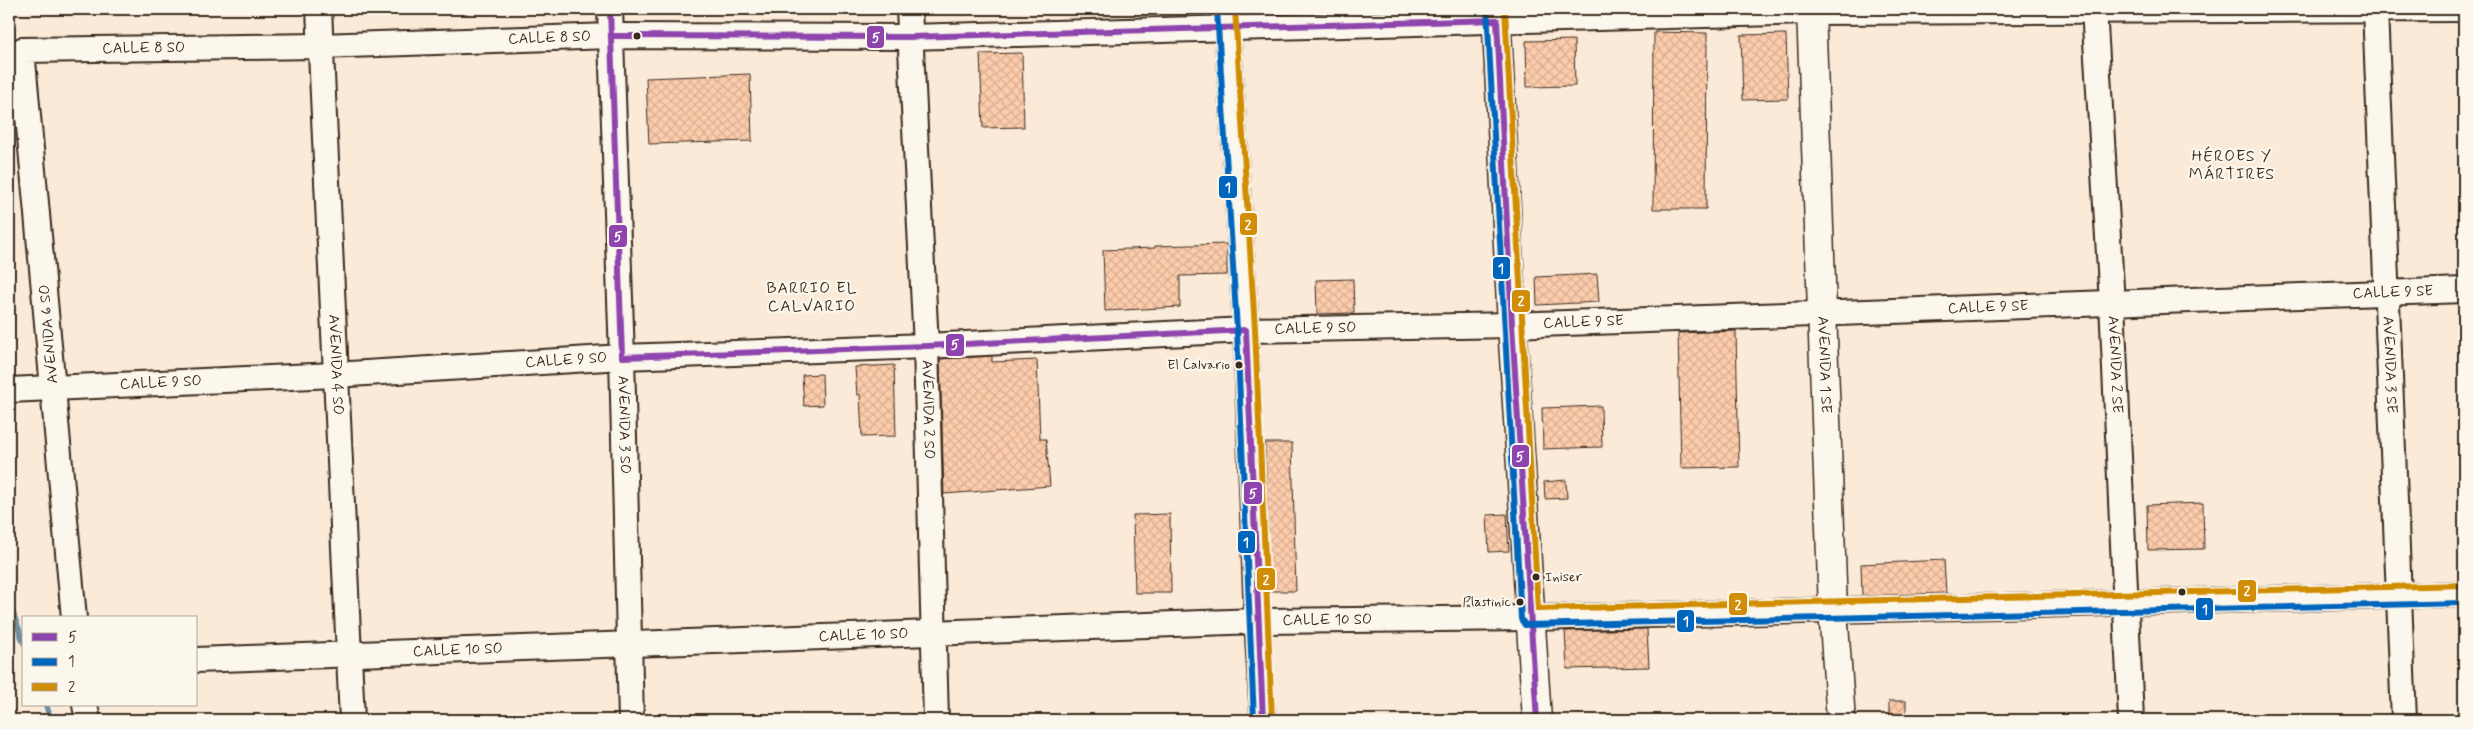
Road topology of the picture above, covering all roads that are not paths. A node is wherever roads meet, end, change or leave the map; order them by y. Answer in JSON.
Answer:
{"nodes":[{"id":1,"x":318,"y":9,"type":"edge"},
{"id":2,"x":610,"y":9,"type":"edge"},
{"id":3,"x":909,"y":9,"type":"edge"},
{"id":4,"x":2375,"y":9,"type":"edge"},
{"id":5,"x":2464,"y":9,"type":"edge"},
{"id":6,"x":1811,"y":10,"type":"edge"},
{"id":7,"x":2094,"y":10,"type":"edge"},
{"id":8,"x":1496,"y":14,"type":"edge"},
{"id":9,"x":1226,"y":18,"type":"edge"},
{"id":10,"x":611,"y":36,"type":"junction"},
{"id":11,"x":909,"y":37,"type":"junction"},
{"id":12,"x":320,"y":46,"type":"junction"},
{"id":13,"x":22,"y":50,"type":"joint"},
{"id":14,"x":2464,"y":290,"type":"edge"},
{"id":15,"x":2387,"y":293,"type":"junction"},
{"id":16,"x":2112,"y":303,"type":"junction"},
{"id":17,"x":1823,"y":314,"type":"junction"},
{"id":18,"x":1512,"y":325,"type":"junction"},
{"id":19,"x":1246,"y":330,"type":"junction"},
{"id":20,"x":926,"y":346,"type":"junction"},
{"id":21,"x":622,"y":356,"type":"junction"},
{"id":22,"x":334,"y":375,"type":"junction"},
{"id":23,"x":54,"y":389,"type":"junction"},
{"id":24,"x":9,"y":390,"type":"edge"},
{"id":25,"x":2464,"y":594,"type":"edge"},
{"id":26,"x":2399,"y":595,"type":"junction"},
{"id":27,"x":2126,"y":602,"type":"junction"},
{"id":28,"x":1833,"y":610,"type":"junction"},
{"id":29,"x":74,"y":616,"type":"edge"},
{"id":30,"x":1530,"y":618,"type":"junction"},
{"id":31,"x":1257,"y":621,"type":"junction"},
{"id":32,"x":933,"y":634,"type":"junction"},
{"id":33,"x":628,"y":645,"type":"junction"},
{"id":34,"x":350,"y":654,"type":"junction"},
{"id":35,"x":198,"y":660,"type":"edge"},
{"id":36,"x":86,"y":706,"type":"edge"},
{"id":37,"x":88,"y":720,"type":"edge"},
{"id":38,"x":352,"y":720,"type":"edge"},
{"id":39,"x":631,"y":720,"type":"edge"},
{"id":40,"x":936,"y":720,"type":"edge"},
{"id":41,"x":1263,"y":720,"type":"edge"},
{"id":42,"x":1537,"y":720,"type":"edge"},
{"id":43,"x":1841,"y":720,"type":"edge"},
{"id":44,"x":2131,"y":720,"type":"edge"},
{"id":45,"x":2404,"y":720,"type":"edge"}],
"edges":[{"from":1,"to":12,"type":"street","name":"AVENIDA 4 SO"},
{"from":2,"to":10,"type":"street","name":"AVENIDA 3 SO"},
{"from":3,"to":11,"type":"street","name":"AVENIDA 2 SO"},
{"from":4,"to":5,"type":"street","name":"CALLE 8 SO"},
{"from":4,"to":7,"type":"street","name":"CALLE 8 SO"},
{"from":4,"to":15,"type":"street","name":"AVENIDA 3 SE"},
{"from":6,"to":7,"type":"street","name":"CALLE 8 SO"},
{"from":6,"to":8,"type":"street","name":"CALLE 8 SO"},
{"from":6,"to":17,"type":"street","name":"AVENIDA 1 SE"},
{"from":7,"to":16,"type":"street","name":"AVENIDA 2 SE"},
{"from":8,"to":9,"type":"street","name":"CALLE 8 SO"},
{"from":8,"to":18,"type":"street"},
{"from":9,"to":11,"type":"street","name":"CALLE 8 SO"},
{"from":9,"to":19,"type":"street"},
{"from":10,"to":11,"type":"street","name":"CALLE 8 SO"},
{"from":10,"to":12,"type":"street","name":"CALLE 8 SO"},
{"from":10,"to":21,"type":"street","name":"AVENIDA 3 SO"},
{"from":11,"to":20,"type":"street","name":"AVENIDA 2 SO"},
{"from":12,"to":13,"type":"street","name":"CALLE 8 SO"},
{"from":12,"to":22,"type":"street","name":"AVENIDA 4 SO"},
{"from":13,"to":23,"type":"street","name":"AVENIDA 6 SO"},
{"from":14,"to":15,"type":"street","name":"CALLE 9 SE"},
{"from":15,"to":16,"type":"street","name":"CALLE 9 SE"},
{"from":15,"to":26,"type":"street","name":"AVENIDA 3 SE"},
{"from":16,"to":17,"type":"street","name":"CALLE 9 SE"},
{"from":16,"to":27,"type":"street","name":"AVENIDA 2 SE"},
{"from":17,"to":18,"type":"street","name":"CALLE 9 SE"},
{"from":17,"to":28,"type":"street","name":"AVENIDA 1 SE"},
{"from":18,"to":19,"type":"street","name":"CALLE 9 SO"},
{"from":18,"to":30,"type":"street"},
{"from":19,"to":20,"type":"street","name":"CALLE 9 SO"},
{"from":19,"to":31,"type":"street"},
{"from":20,"to":21,"type":"street","name":"CALLE 9 SO"},
{"from":20,"to":32,"type":"street","name":"AVENIDA 2 SO"},
{"from":21,"to":22,"type":"street","name":"CALLE 9 SO"},
{"from":21,"to":33,"type":"street","name":"AVENIDA 3 SO"},
{"from":22,"to":23,"type":"street","name":"CALLE 9 SO"},
{"from":22,"to":34,"type":"street","name":"AVENIDA 4 SO"},
{"from":23,"to":24,"type":"street","name":"CALLE 9 SO"},
{"from":23,"to":29,"type":"street","name":"AVENIDA 6 SO"},
{"from":25,"to":26,"type":"street","name":"CALLE 10 SO"},
{"from":26,"to":27,"type":"street","name":"CALLE 10 SO"},
{"from":26,"to":45,"type":"street","name":"AVENIDA 3 SE"},
{"from":27,"to":28,"type":"street","name":"CALLE 10 SO"},
{"from":27,"to":44,"type":"street","name":"AVENIDA 2 SE"},
{"from":28,"to":30,"type":"street","name":"CALLE 10 SO"},
{"from":28,"to":43,"type":"street","name":"AVENIDA 1 SE"},
{"from":30,"to":31,"type":"street","name":"CALLE 10 SO"},
{"from":30,"to":42,"type":"street"},
{"from":31,"to":32,"type":"street","name":"CALLE 10 SO"},
{"from":31,"to":41,"type":"street"},
{"from":32,"to":33,"type":"street","name":"CALLE 10 SO"},
{"from":32,"to":40,"type":"street","name":"AVENIDA 2 SO"},
{"from":33,"to":34,"type":"street","name":"CALLE 10 SO"},
{"from":33,"to":39,"type":"street","name":"AVENIDA 3 SO"},
{"from":34,"to":35,"type":"street","name":"CALLE 10 SO"},
{"from":34,"to":38,"type":"street","name":"AVENIDA 4 SO"},
{"from":36,"to":37,"type":"street"}]}
